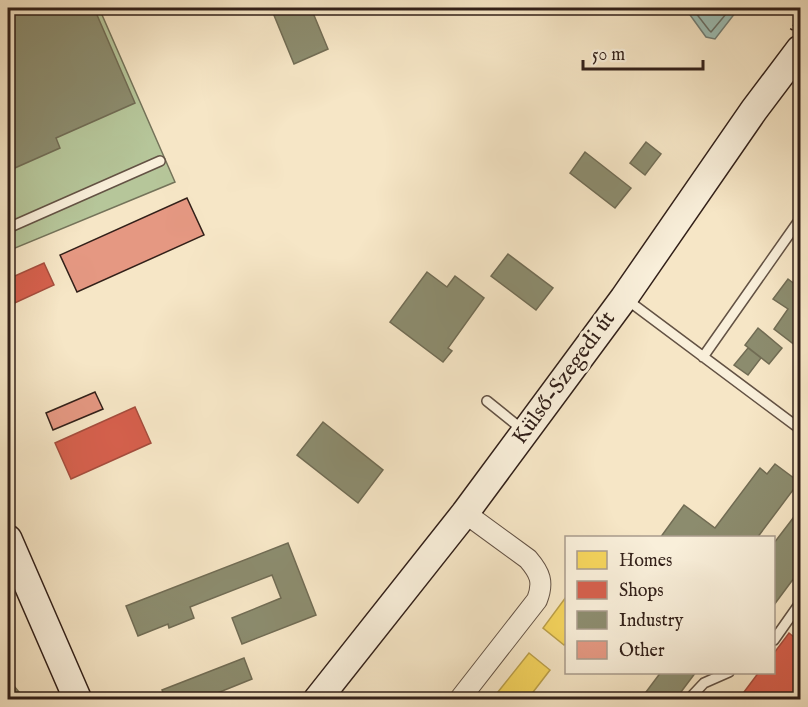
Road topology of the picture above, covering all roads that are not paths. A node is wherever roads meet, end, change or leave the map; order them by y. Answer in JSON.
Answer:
{"nodes":[{"id":1,"x":801,"y":49,"type":"edge"},
{"id":2,"x":160,"y":161,"type":"dead end"},
{"id":3,"x":801,"y":219,"type":"edge"},
{"id":4,"x":8,"y":228,"type":"edge"},
{"id":5,"x":624,"y":297,"type":"junction"},
{"id":6,"x":703,"y":357,"type":"junction"},
{"id":7,"x":487,"y":401,"type":"dead end"},
{"id":8,"x":801,"y":429,"type":"edge"},
{"id":9,"x":525,"y":431,"type":"junction"},
{"id":10,"x":465,"y":513,"type":"junction"},
{"id":11,"x":8,"y":539,"type":"edge"},
{"id":12,"x":801,"y":603,"type":"edge"},
{"id":13,"x":797,"y":614,"type":"edge"},
{"id":14,"x":775,"y":639,"type":"edge"},
{"id":15,"x":724,"y":674,"type":"edge"},
{"id":16,"x":78,"y":699,"type":"edge"},
{"id":17,"x":317,"y":699,"type":"edge"},
{"id":18,"x":459,"y":699,"type":"edge"},
{"id":19,"x":688,"y":699,"type":"edge"}],
"edges":[{"from":1,"to":5,"type":"street","name":"Külső-Szegedi út"},
{"from":2,"to":4,"type":"lane"},
{"from":3,"to":6,"type":"lane"},
{"from":5,"to":6,"type":"lane"},
{"from":5,"to":9,"type":"street","name":"Külső-Szegedi út"},
{"from":6,"to":8,"type":"lane"},
{"from":7,"to":9,"type":"lane"},
{"from":9,"to":10,"type":"street","name":"Külső-Szegedi út"},
{"from":10,"to":17,"type":"street","name":"Külső-Szegedi út"},
{"from":10,"to":18,"type":"street"},
{"from":11,"to":16,"type":"street"},
{"from":12,"to":13,"type":"lane"},
{"from":13,"to":14,"type":"lane"},
{"from":15,"to":19,"type":"lane"}]}
